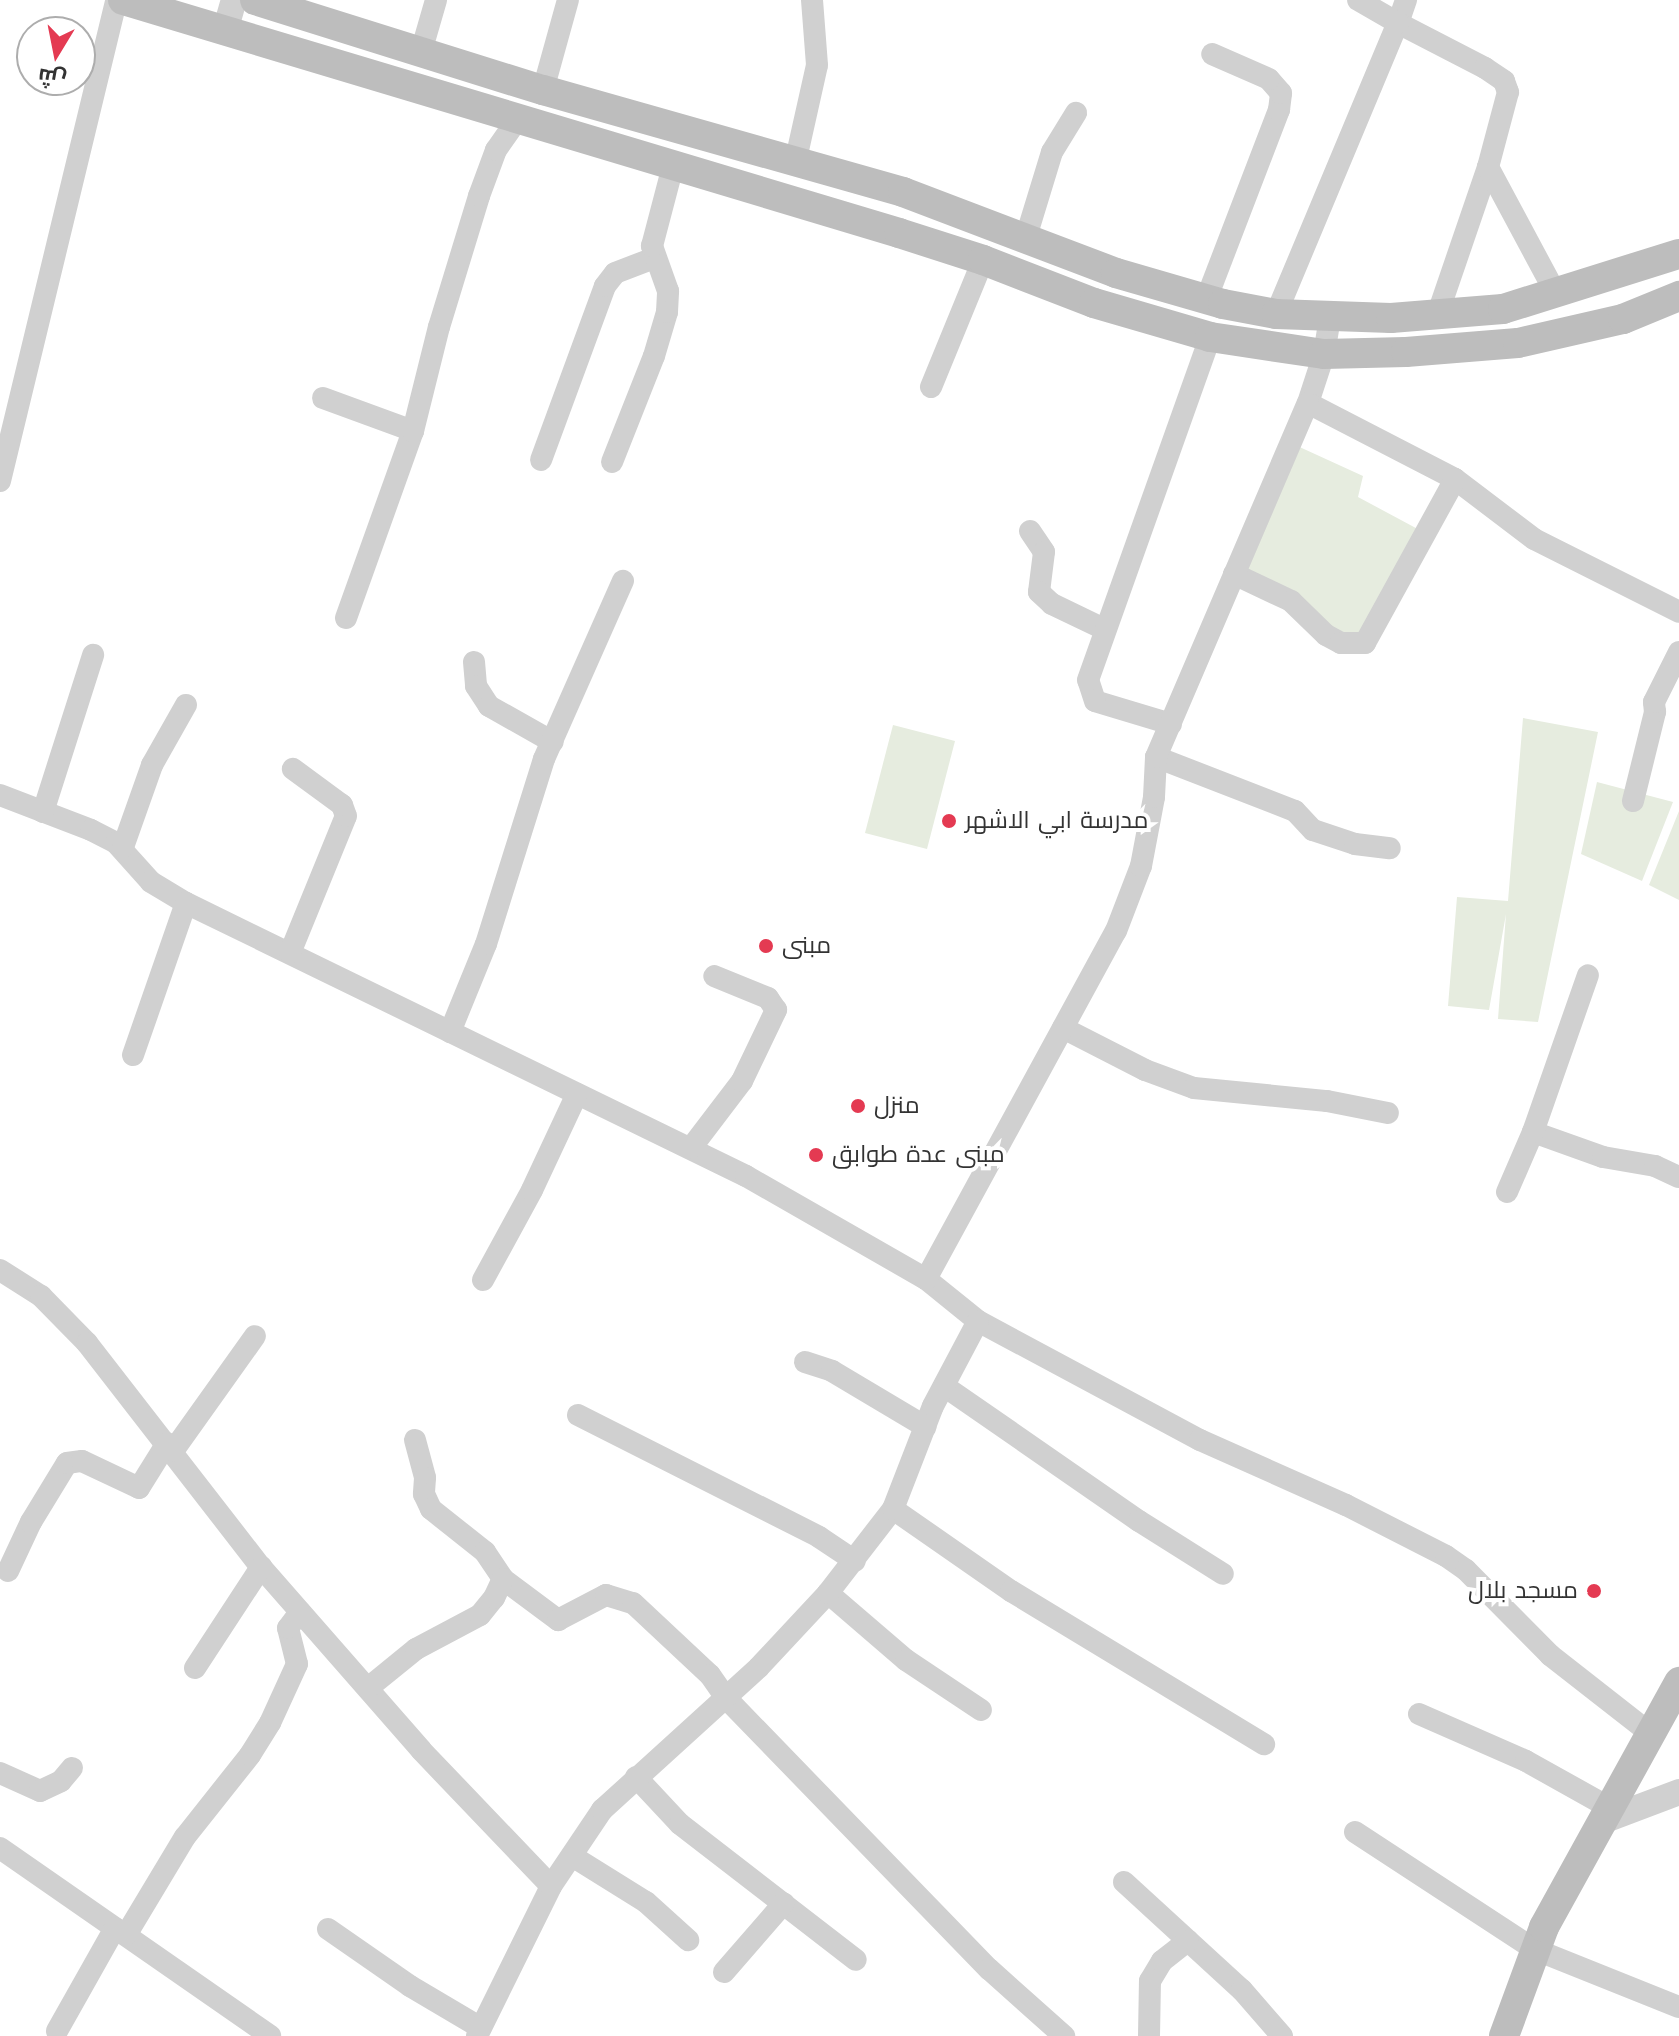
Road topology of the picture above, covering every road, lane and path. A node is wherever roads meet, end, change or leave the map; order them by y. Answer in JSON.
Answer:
{"nodes":[{"id":1,"x":116,"y":0,"type":"edge"},
{"id":2,"x":123,"y":0,"type":"edge"},
{"id":3,"x":234,"y":0,"type":"edge"},
{"id":4,"x":255,"y":0,"type":"edge"},
{"id":5,"x":436,"y":0,"type":"edge"},
{"id":6,"x":568,"y":0,"type":"edge"},
{"id":7,"x":812,"y":0,"type":"edge"},
{"id":8,"x":1358,"y":0,"type":"edge"},
{"id":9,"x":1406,"y":0,"type":"edge"},
{"id":10,"x":1398,"y":23,"type":"junction"},
{"id":11,"x":225,"y":31,"type":"junction"},
{"id":12,"x":421,"y":52,"type":"junction"},
{"id":13,"x":1212,"y":54,"type":"dead end"},
{"id":14,"x":543,"y":90,"type":"junction"},
{"id":15,"x":1076,"y":113,"type":"dead end"},
{"id":16,"x":518,"y":119,"type":"junction"},
{"id":17,"x":796,"y":159,"type":"junction"},
{"id":18,"x":673,"y":166,"type":"junction"},
{"id":19,"x":1488,"y":167,"type":"junction"},
{"id":20,"x":1026,"y":237,"type":"junction"},
{"id":21,"x":1679,"y":254,"type":"edge"},
{"id":22,"x":654,"y":258,"type":"junction"},
{"id":23,"x":983,"y":260,"type":"junction"},
{"id":24,"x":1556,"y":294,"type":"junction"},
{"id":25,"x":1679,"y":296,"type":"edge"},
{"id":26,"x":1206,"y":300,"type":"junction"},
{"id":27,"x":1276,"y":314,"type":"junction"},
{"id":28,"x":1437,"y":316,"type":"junction"},
{"id":29,"x":1330,"y":317,"type":"junction"},
{"id":30,"x":1210,"y":337,"type":"junction"},
{"id":31,"x":1324,"y":354,"type":"junction"},
{"id":32,"x":931,"y":387,"type":"dead end"},
{"id":33,"x":323,"y":398,"type":"dead end"},
{"id":34,"x":1308,"y":403,"type":"junction"},
{"id":35,"x":413,"y":431,"type":"junction"},
{"id":36,"x":541,"y":460,"type":"dead end"},
{"id":37,"x":612,"y":462,"type":"dead end"},
{"id":38,"x":1455,"y":479,"type":"junction"},
{"id":39,"x":0,"y":481,"type":"edge"},
{"id":40,"x":1030,"y":531,"type":"dead end"},
{"id":41,"x":1234,"y":574,"type":"junction"},
{"id":42,"x":623,"y":581,"type":"dead end"},
{"id":43,"x":1679,"y":612,"type":"edge"},
{"id":44,"x":346,"y":618,"type":"dead end"},
{"id":45,"x":1104,"y":629,"type":"junction"},
{"id":46,"x":1679,"y":652,"type":"edge"},
{"id":47,"x":93,"y":655,"type":"dead end"},
{"id":48,"x":474,"y":662,"type":"dead end"},
{"id":49,"x":186,"y":705,"type":"dead end"},
{"id":50,"x":1171,"y":724,"type":"junction"},
{"id":51,"x":553,"y":742,"type":"junction"},
{"id":52,"x":1156,"y":757,"type":"junction"},
{"id":53,"x":293,"y":769,"type":"dead end"},
{"id":54,"x":0,"y":795,"type":"edge"},
{"id":55,"x":1633,"y":801,"type":"dead end"},
{"id":56,"x":43,"y":812,"type":"junction"},
{"id":57,"x":123,"y":847,"type":"junction"},
{"id":58,"x":1390,"y":848,"type":"dead end"},
{"id":59,"x":186,"y":903,"type":"junction"},
{"id":60,"x":290,"y":953,"type":"junction"},
{"id":61,"x":1588,"y":975,"type":"dead end"},
{"id":62,"x":714,"y":976,"type":"dead end"},
{"id":63,"x":1063,"y":1028,"type":"junction"},
{"id":64,"x":450,"y":1032,"type":"junction"},
{"id":65,"x":133,"y":1055,"type":"dead end"},
{"id":66,"x":577,"y":1094,"type":"junction"},
{"id":67,"x":1388,"y":1113,"type":"dead end"},
{"id":68,"x":1533,"y":1132,"type":"junction"},
{"id":69,"x":691,"y":1148,"type":"junction"},
{"id":70,"x":1679,"y":1177,"type":"edge"},
{"id":71,"x":1507,"y":1192,"type":"dead end"},
{"id":72,"x":0,"y":1270,"type":"edge"},
{"id":73,"x":926,"y":1279,"type":"junction"},
{"id":74,"x":483,"y":1280,"type":"dead end"},
{"id":75,"x":978,"y":1321,"type":"junction"},
{"id":76,"x":255,"y":1336,"type":"dead end"},
{"id":77,"x":805,"y":1362,"type":"dead end"},
{"id":78,"x":944,"y":1386,"type":"junction"},
{"id":79,"x":578,"y":1415,"type":"dead end"},
{"id":80,"x":926,"y":1427,"type":"junction"},
{"id":81,"x":415,"y":1440,"type":"dead end"},
{"id":82,"x":170,"y":1447,"type":"junction"},
{"id":83,"x":893,"y":1509,"type":"junction"},
{"id":84,"x":855,"y":1561,"type":"junction"},
{"id":85,"x":261,"y":1567,"type":"junction"},
{"id":86,"x":8,"y":1571,"type":"dead end"},
{"id":87,"x":1223,"y":1574,"type":"dead end"},
{"id":88,"x":503,"y":1579,"type":"junction"},
{"id":89,"x":828,"y":1593,"type":"junction"},
{"id":90,"x":300,"y":1612,"type":"junction"},
{"id":91,"x":195,"y":1668,"type":"dead end"},
{"id":92,"x":1679,"y":1682,"type":"edge"},
{"id":93,"x":368,"y":1688,"type":"junction"},
{"id":94,"x":726,"y":1698,"type":"junction"},
{"id":95,"x":981,"y":1710,"type":"dead end"},
{"id":96,"x":1419,"y":1714,"type":"dead end"},
{"id":97,"x":1651,"y":1734,"type":"junction"},
{"id":98,"x":1264,"y":1744,"type":"dead end"},
{"id":99,"x":72,"y":1768,"type":"dead end"},
{"id":100,"x":0,"y":1773,"type":"edge"},
{"id":101,"x":636,"y":1777,"type":"junction"},
{"id":102,"x":1679,"y":1792,"type":"edge"},
{"id":103,"x":1608,"y":1814,"type":"junction"},
{"id":104,"x":1355,"y":1832,"type":"dead end"},
{"id":105,"x":0,"y":1848,"type":"edge"},
{"id":106,"x":572,"y":1856,"type":"junction"},
{"id":107,"x":1124,"y":1882,"type":"dead end"},
{"id":108,"x":551,"y":1886,"type":"junction"},
{"id":109,"x":784,"y":1903,"type":"junction"},
{"id":110,"x":328,"y":1929,"type":"dead end"},
{"id":111,"x":120,"y":1932,"type":"junction"},
{"id":112,"x":688,"y":1940,"type":"dead end"},
{"id":113,"x":1188,"y":1941,"type":"junction"},
{"id":114,"x":1534,"y":1949,"type":"junction"},
{"id":115,"x":856,"y":1960,"type":"dead end"},
{"id":116,"x":724,"y":1972,"type":"dead end"},
{"id":117,"x":1679,"y":2007,"type":"edge"},
{"id":118,"x":57,"y":2031,"type":"dead end"},
{"id":119,"x":479,"y":2032,"type":"edge"},
{"id":120,"x":268,"y":2035,"type":"edge"},
{"id":121,"x":1064,"y":2036,"type":"edge"},
{"id":122,"x":1149,"y":2036,"type":"edge"},
{"id":123,"x":1282,"y":2036,"type":"edge"},
{"id":124,"x":1504,"y":2036,"type":"edge"}],
"edges":[{"from":1,"to":39,"type":"street"},
{"from":2,"to":11,"type":"main road"},
{"from":3,"to":11,"type":"street"},
{"from":4,"to":12,"type":"main road"},
{"from":5,"to":12,"type":"street"},
{"from":6,"to":14,"type":"street"},
{"from":7,"to":17,"type":"street"},
{"from":8,"to":10,"type":"street"},
{"from":9,"to":10,"type":"street"},
{"from":10,"to":19,"type":"street"},
{"from":10,"to":27,"type":"street"},
{"from":11,"to":16,"type":"main road"},
{"from":12,"to":14,"type":"main road"},
{"from":13,"to":26,"type":"street"},
{"from":14,"to":17,"type":"main road"},
{"from":15,"to":20,"type":"street"},
{"from":16,"to":18,"type":"main road"},
{"from":16,"to":35,"type":"street"},
{"from":17,"to":20,"type":"main road"},
{"from":18,"to":22,"type":"street"},
{"from":18,"to":23,"type":"main road"},
{"from":19,"to":24,"type":"street"},
{"from":19,"to":28,"type":"street"},
{"from":20,"to":26,"type":"main road"},
{"from":21,"to":24,"type":"main road"},
{"from":22,"to":36,"type":"street"},
{"from":22,"to":37,"type":"street"},
{"from":23,"to":30,"type":"main road"},
{"from":23,"to":32,"type":"street"},
{"from":24,"to":28,"type":"main road"},
{"from":25,"to":31,"type":"main road"},
{"from":26,"to":27,"type":"main road"},
{"from":27,"to":29,"type":"main road"},
{"from":28,"to":29,"type":"main road"},
{"from":29,"to":31,"type":"street"},
{"from":30,"to":31,"type":"main road"},
{"from":30,"to":45,"type":"street"},
{"from":31,"to":34,"type":"street"},
{"from":33,"to":35,"type":"street"},
{"from":34,"to":38,"type":"street"},
{"from":34,"to":41,"type":"street"},
{"from":35,"to":44,"type":"street"},
{"from":38,"to":41,"type":"street"},
{"from":38,"to":43,"type":"street"},
{"from":40,"to":45,"type":"street"},
{"from":41,"to":50,"type":"street"},
{"from":42,"to":51,"type":"street"},
{"from":45,"to":50,"type":"street"},
{"from":46,"to":55,"type":"street"},
{"from":47,"to":56,"type":"street"},
{"from":48,"to":51,"type":"street"},
{"from":49,"to":57,"type":"street"},
{"from":50,"to":52,"type":"street"},
{"from":51,"to":64,"type":"street"},
{"from":52,"to":58,"type":"street"},
{"from":52,"to":63,"type":"street"},
{"from":53,"to":60,"type":"street"},
{"from":54,"to":56,"type":"street"},
{"from":56,"to":57,"type":"street"},
{"from":57,"to":59,"type":"street"},
{"from":59,"to":60,"type":"street"},
{"from":59,"to":65,"type":"street"},
{"from":60,"to":64,"type":"street"},
{"from":61,"to":68,"type":"street"},
{"from":62,"to":69,"type":"street"},
{"from":63,"to":67,"type":"street"},
{"from":63,"to":73,"type":"street"},
{"from":64,"to":66,"type":"street"},
{"from":66,"to":69,"type":"street"},
{"from":66,"to":74,"type":"street"},
{"from":68,"to":70,"type":"street"},
{"from":68,"to":71,"type":"street"},
{"from":69,"to":73,"type":"street"},
{"from":72,"to":82,"type":"street"},
{"from":73,"to":75,"type":"street"},
{"from":75,"to":78,"type":"street"},
{"from":75,"to":97,"type":"street"},
{"from":76,"to":82,"type":"street"},
{"from":77,"to":80,"type":"street"},
{"from":78,"to":80,"type":"street"},
{"from":78,"to":87,"type":"street"},
{"from":79,"to":84,"type":"street"},
{"from":80,"to":83,"type":"street"},
{"from":81,"to":88,"type":"street"},
{"from":82,"to":85,"type":"street"},
{"from":82,"to":86,"type":"street"},
{"from":83,"to":84,"type":"street"},
{"from":83,"to":98,"type":"street"},
{"from":84,"to":89,"type":"street"},
{"from":85,"to":90,"type":"street"},
{"from":85,"to":91,"type":"street"},
{"from":88,"to":93,"type":"street"},
{"from":88,"to":94,"type":"street"},
{"from":89,"to":94,"type":"street"},
{"from":89,"to":95,"type":"street"},
{"from":90,"to":93,"type":"street"},
{"from":90,"to":111,"type":"street"},
{"from":92,"to":97,"type":"main road"},
{"from":93,"to":108,"type":"street"},
{"from":94,"to":101,"type":"street"},
{"from":94,"to":121,"type":"street"},
{"from":96,"to":103,"type":"street"},
{"from":97,"to":103,"type":"main road"},
{"from":99,"to":100,"type":"street"},
{"from":101,"to":106,"type":"street"},
{"from":101,"to":109,"type":"street"},
{"from":102,"to":103,"type":"street"},
{"from":103,"to":114,"type":"main road"},
{"from":104,"to":114,"type":"street"},
{"from":105,"to":111,"type":"street"},
{"from":106,"to":108,"type":"street"},
{"from":106,"to":112,"type":"street"},
{"from":107,"to":113,"type":"street"},
{"from":108,"to":119,"type":"street"},
{"from":109,"to":115,"type":"street"},
{"from":109,"to":116,"type":"street"},
{"from":110,"to":119,"type":"street"},
{"from":111,"to":118,"type":"street"},
{"from":111,"to":120,"type":"street"},
{"from":113,"to":122,"type":"street"},
{"from":113,"to":123,"type":"street"},
{"from":114,"to":117,"type":"street"},
{"from":114,"to":124,"type":"main road"}]}
